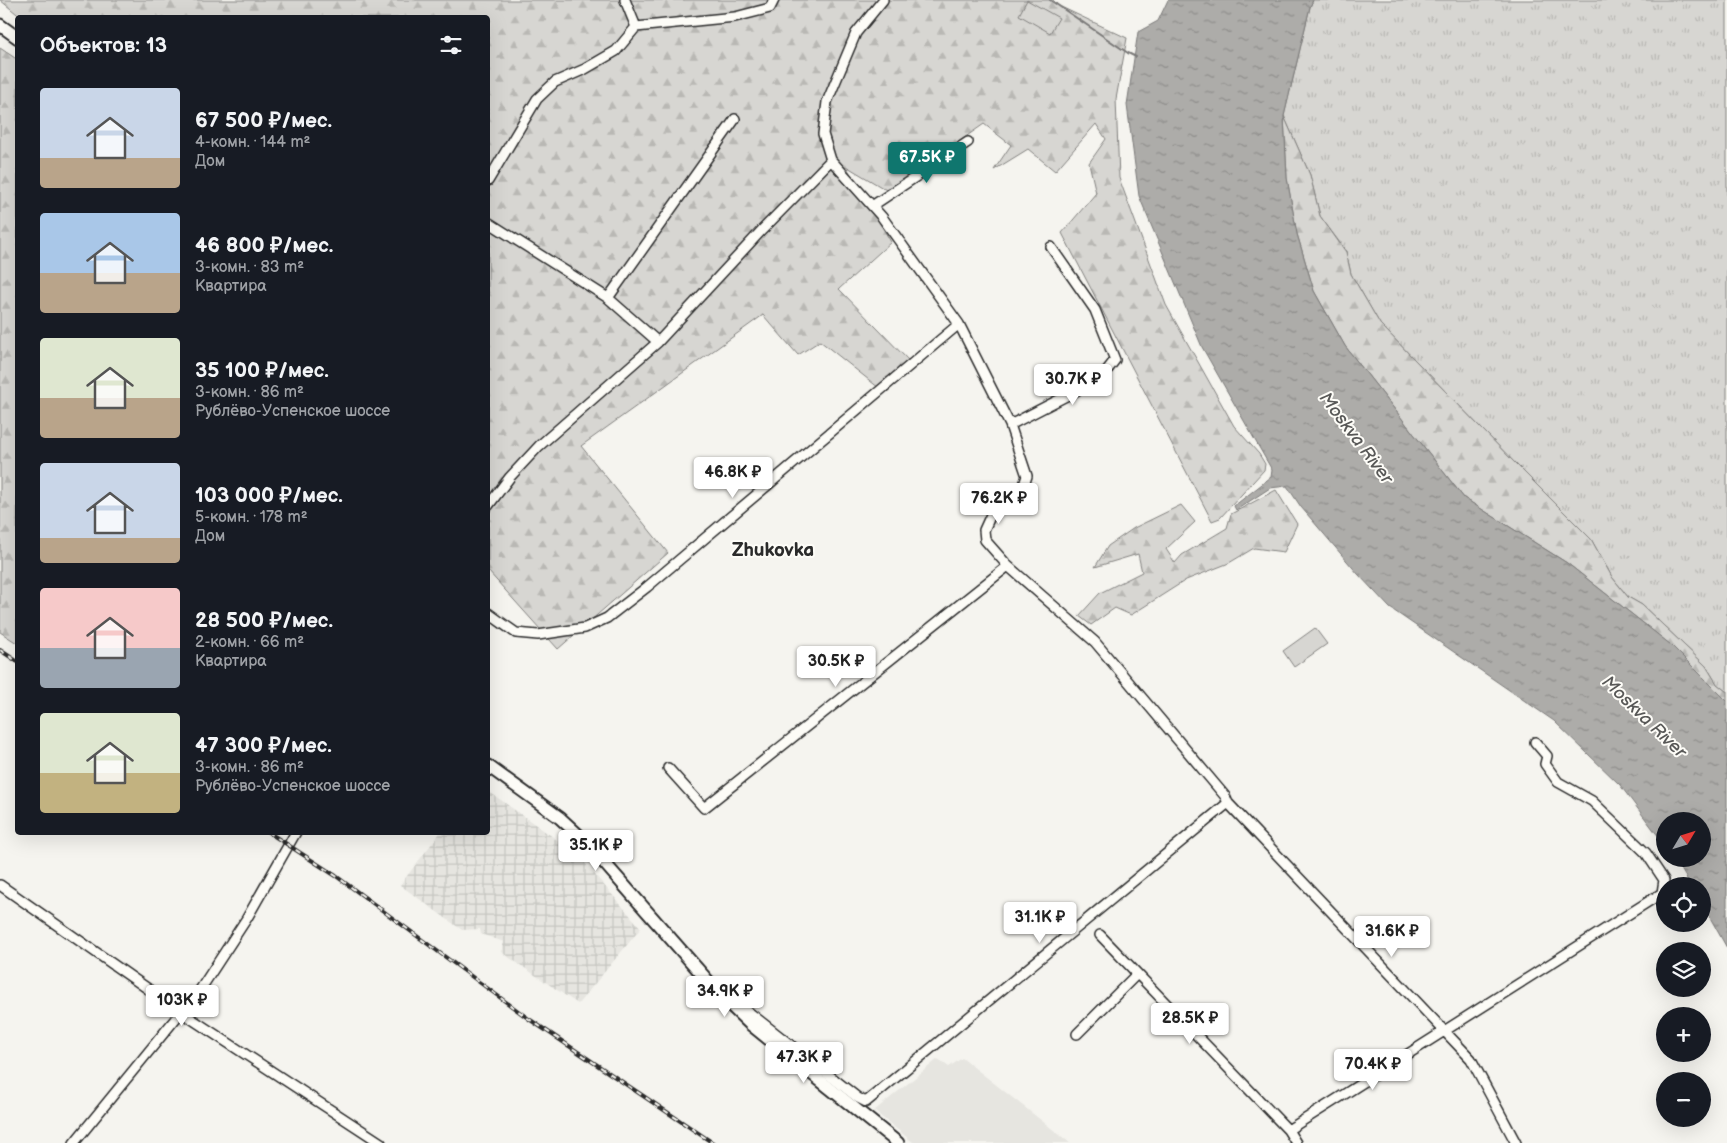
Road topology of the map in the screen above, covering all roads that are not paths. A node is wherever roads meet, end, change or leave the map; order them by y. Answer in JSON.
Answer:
{"nodes":[{"id":1,"x":625,"y":0,"type":"edge"},
{"id":2,"x":774,"y":0,"type":"edge"},
{"id":3,"x":883,"y":0,"type":"edge"},
{"id":4,"x":0,"y":25,"type":"edge"},
{"id":5,"x":636,"y":27,"type":"junction"},
{"id":6,"x":15,"y":36,"type":"edge"},
{"id":7,"x":735,"y":118,"type":"dead end"},
{"id":8,"x":968,"y":142,"type":"dead end"},
{"id":9,"x":831,"y":160,"type":"junction"},
{"id":10,"x":490,"y":178,"type":"edge"},
{"id":11,"x":872,"y":206,"type":"junction"},
{"id":12,"x":490,"y":223,"type":"edge"},
{"id":13,"x":1052,"y":247,"type":"dead end"},
{"id":14,"x":608,"y":298,"type":"junction"},
{"id":15,"x":960,"y":324,"type":"junction"},
{"id":16,"x":658,"y":342,"type":"junction"},
{"id":17,"x":1010,"y":425,"type":"junction"},
{"id":18,"x":490,"y":503,"type":"edge"},
{"id":19,"x":1008,"y":566,"type":"junction"},
{"id":20,"x":490,"y":614,"type":"edge"},
{"id":21,"x":1535,"y":742,"type":"dead end"},
{"id":22,"x":490,"y":767,"type":"edge"},
{"id":23,"x":668,"y":768,"type":"dead end"},
{"id":24,"x":1228,"y":803,"type":"junction"},
{"id":25,"x":294,"y":835,"type":"edge"},
{"id":26,"x":0,"y":885,"type":"edge"},
{"id":27,"x":1100,"y":935,"type":"dead end"},
{"id":28,"x":1137,"y":974,"type":"junction"},
{"id":29,"x":705,"y":978,"type":"junction"},
{"id":30,"x":181,"y":1012,"type":"junction"},
{"id":31,"x":1445,"y":1031,"type":"junction"},
{"id":32,"x":1077,"y":1034,"type":"dead end"},
{"id":33,"x":1288,"y":1130,"type":"junction"},
{"id":34,"x":74,"y":1143,"type":"edge"},
{"id":35,"x":381,"y":1143,"type":"edge"},
{"id":36,"x":898,"y":1143,"type":"edge"},
{"id":37,"x":1296,"y":1143,"type":"edge"},
{"id":38,"x":1516,"y":1143,"type":"edge"}],
"edges":[{"from":1,"to":5,"type":"street"},
{"from":2,"to":5,"type":"street"},
{"from":3,"to":9,"type":"street"},
{"from":4,"to":6,"type":"main road"},
{"from":5,"to":10,"type":"street"},
{"from":7,"to":14,"type":"street"},
{"from":8,"to":11,"type":"street"},
{"from":9,"to":11,"type":"street"},
{"from":9,"to":16,"type":"street"},
{"from":11,"to":15,"type":"street"},
{"from":12,"to":14,"type":"street"},
{"from":13,"to":17,"type":"street"},
{"from":14,"to":16,"type":"street"},
{"from":15,"to":17,"type":"street"},
{"from":15,"to":20,"type":"street"},
{"from":16,"to":18,"type":"street"},
{"from":17,"to":19,"type":"street"},
{"from":19,"to":23,"type":"street"},
{"from":19,"to":24,"type":"street"},
{"from":21,"to":31,"type":"street"},
{"from":22,"to":29,"type":"main road"},
{"from":24,"to":29,"type":"street"},
{"from":24,"to":31,"type":"street"},
{"from":25,"to":30,"type":"street"},
{"from":26,"to":30,"type":"street"},
{"from":27,"to":28,"type":"street"},
{"from":28,"to":32,"type":"street"},
{"from":28,"to":33,"type":"street"},
{"from":29,"to":36,"type":"main road"},
{"from":30,"to":34,"type":"street"},
{"from":30,"to":35,"type":"street"},
{"from":31,"to":33,"type":"street"},
{"from":31,"to":38,"type":"street"},
{"from":33,"to":37,"type":"street"}]}
